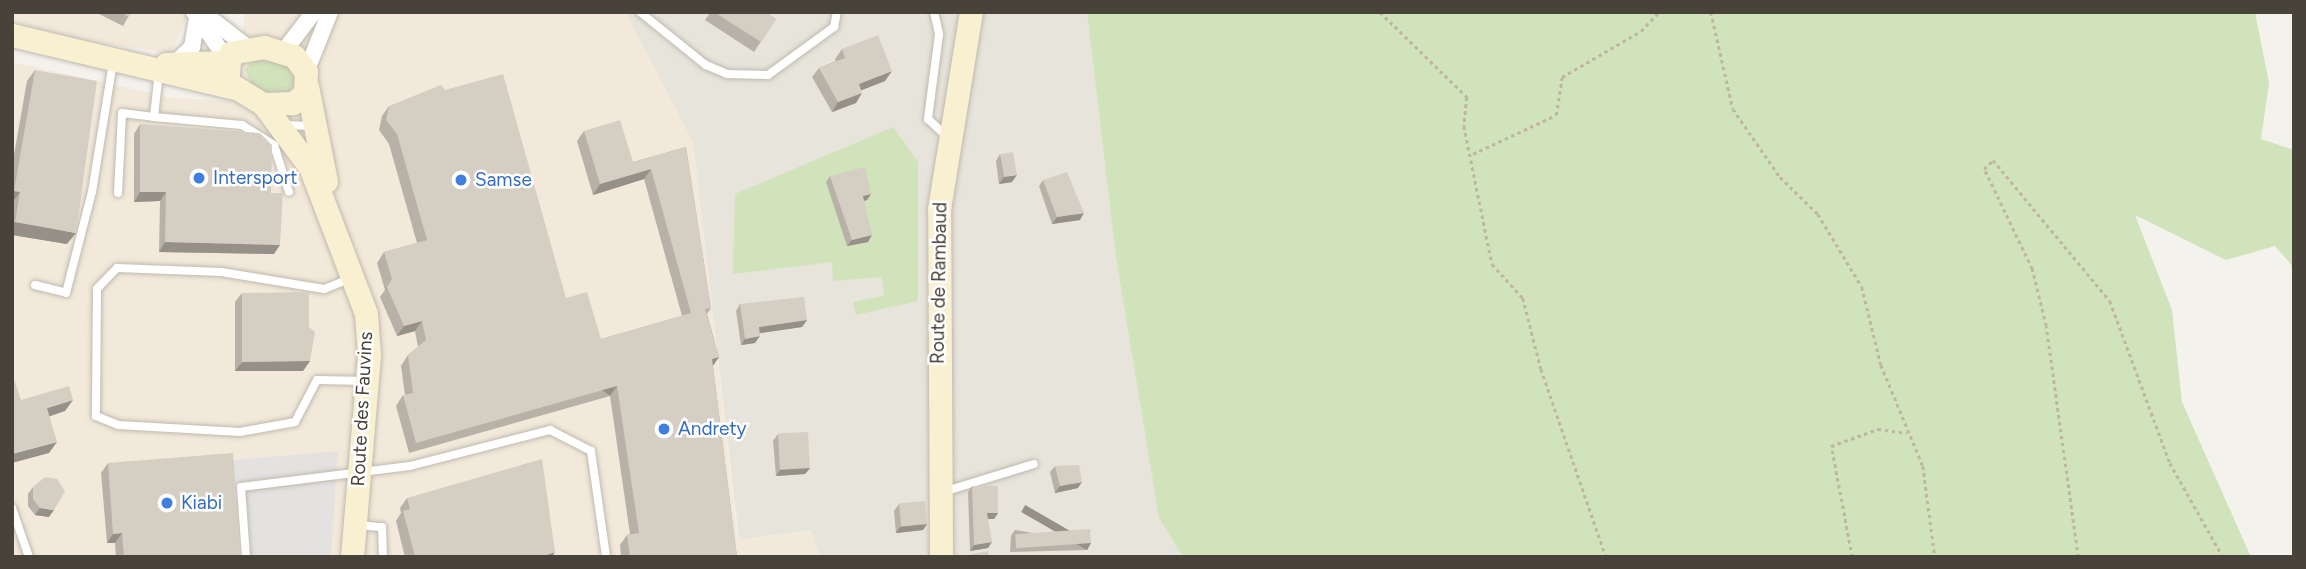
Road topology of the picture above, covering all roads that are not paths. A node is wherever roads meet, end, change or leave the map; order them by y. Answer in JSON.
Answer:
{"nodes":[{"id":1,"x":314,"y":12,"type":"edge"},
{"id":2,"x":330,"y":12,"type":"edge"},
{"id":3,"x":639,"y":12,"type":"edge"},
{"id":4,"x":837,"y":12,"type":"edge"},
{"id":5,"x":934,"y":12,"type":"edge"},
{"id":6,"x":971,"y":12,"type":"edge"},
{"id":7,"x":198,"y":14,"type":"edge"},
{"id":8,"x":12,"y":35,"type":"edge"},
{"id":9,"x":247,"y":47,"type":"junction"},
{"id":10,"x":284,"y":51,"type":"junction"},
{"id":11,"x":113,"y":59,"type":"junction"},
{"id":12,"x":225,"y":60,"type":"junction"},
{"id":13,"x":160,"y":66,"type":"junction"},
{"id":14,"x":306,"y":79,"type":"junction"},
{"id":15,"x":234,"y":88,"type":"junction"},
{"id":16,"x":263,"y":104,"type":"junction"},
{"id":17,"x":153,"y":117,"type":"junction"},
{"id":18,"x":280,"y":125,"type":"junction"},
{"id":19,"x":314,"y":126,"type":"junction"},
{"id":20,"x":946,"y":136,"type":"junction"},
{"id":21,"x":289,"y":192,"type":"dead end"},
{"id":22,"x":118,"y":193,"type":"dead end"},
{"id":23,"x":337,"y":225,"type":"junction"},
{"id":24,"x":355,"y":277,"type":"junction"},
{"id":25,"x":35,"y":285,"type":"dead end"},
{"id":26,"x":368,"y":381,"type":"junction"},
{"id":27,"x":1034,"y":464,"type":"dead end"},
{"id":28,"x":359,"y":474,"type":"junction"},
{"id":29,"x":940,"y":492,"type":"junction"},
{"id":30,"x":12,"y":508,"type":"edge"},
{"id":31,"x":355,"y":525,"type":"junction"},
{"id":32,"x":29,"y":557,"type":"edge"},
{"id":33,"x":246,"y":557,"type":"edge"},
{"id":34,"x":352,"y":557,"type":"edge"},
{"id":35,"x":383,"y":557,"type":"edge"},
{"id":36,"x":606,"y":557,"type":"edge"},
{"id":37,"x":941,"y":557,"type":"edge"}],
"edges":[{"from":1,"to":10,"type":"street"},
{"from":2,"to":14,"type":"street"},
{"from":3,"to":4,"type":"lane"},
{"from":5,"to":20,"type":"lane"},
{"from":6,"to":20,"type":"street","name":"Route de Rambaud"},
{"from":7,"to":9,"type":"street"},
{"from":7,"to":12,"type":"street"},
{"from":7,"to":13,"type":"street"},
{"from":8,"to":11,"type":"street"},
{"from":9,"to":10,"type":"street"},
{"from":9,"to":12,"type":"street"},
{"from":10,"to":14,"type":"street"},
{"from":11,"to":13,"type":"street"},
{"from":11,"to":25,"type":"lane"},
{"from":12,"to":13,"type":"street"},
{"from":12,"to":15,"type":"street"},
{"from":13,"to":15,"type":"street"},
{"from":13,"to":17,"type":"lane"},
{"from":14,"to":16,"type":"street"},
{"from":14,"to":19,"type":"street","name":"Route des Fauvins"},
{"from":15,"to":16,"type":"street"},
{"from":16,"to":18,"type":"street","name":"Route des Fauvins"},
{"from":17,"to":21,"type":"lane"},
{"from":17,"to":22,"type":"lane"},
{"from":18,"to":19,"type":"lane"},
{"from":18,"to":23,"type":"street","name":"Route des Fauvins"},
{"from":19,"to":23,"type":"street","name":"Route des Fauvins"},
{"from":20,"to":29,"type":"street","name":"Route de Rambaud"},
{"from":23,"to":24,"type":"street","name":"Route des Fauvins"},
{"from":24,"to":26,"type":"street","name":"Route des Fauvins"},
{"from":24,"to":26,"type":"lane"},
{"from":26,"to":28,"type":"street","name":"Route des Fauvins"},
{"from":27,"to":29,"type":"lane"},
{"from":28,"to":31,"type":"street","name":"Route des Fauvins"},
{"from":28,"to":33,"type":"lane"},
{"from":28,"to":36,"type":"lane"},
{"from":29,"to":37,"type":"street","name":"Route de Rambaud"},
{"from":30,"to":32,"type":"lane"},
{"from":31,"to":34,"type":"street","name":"Route des Fauvins"},
{"from":31,"to":35,"type":"lane"}]}
